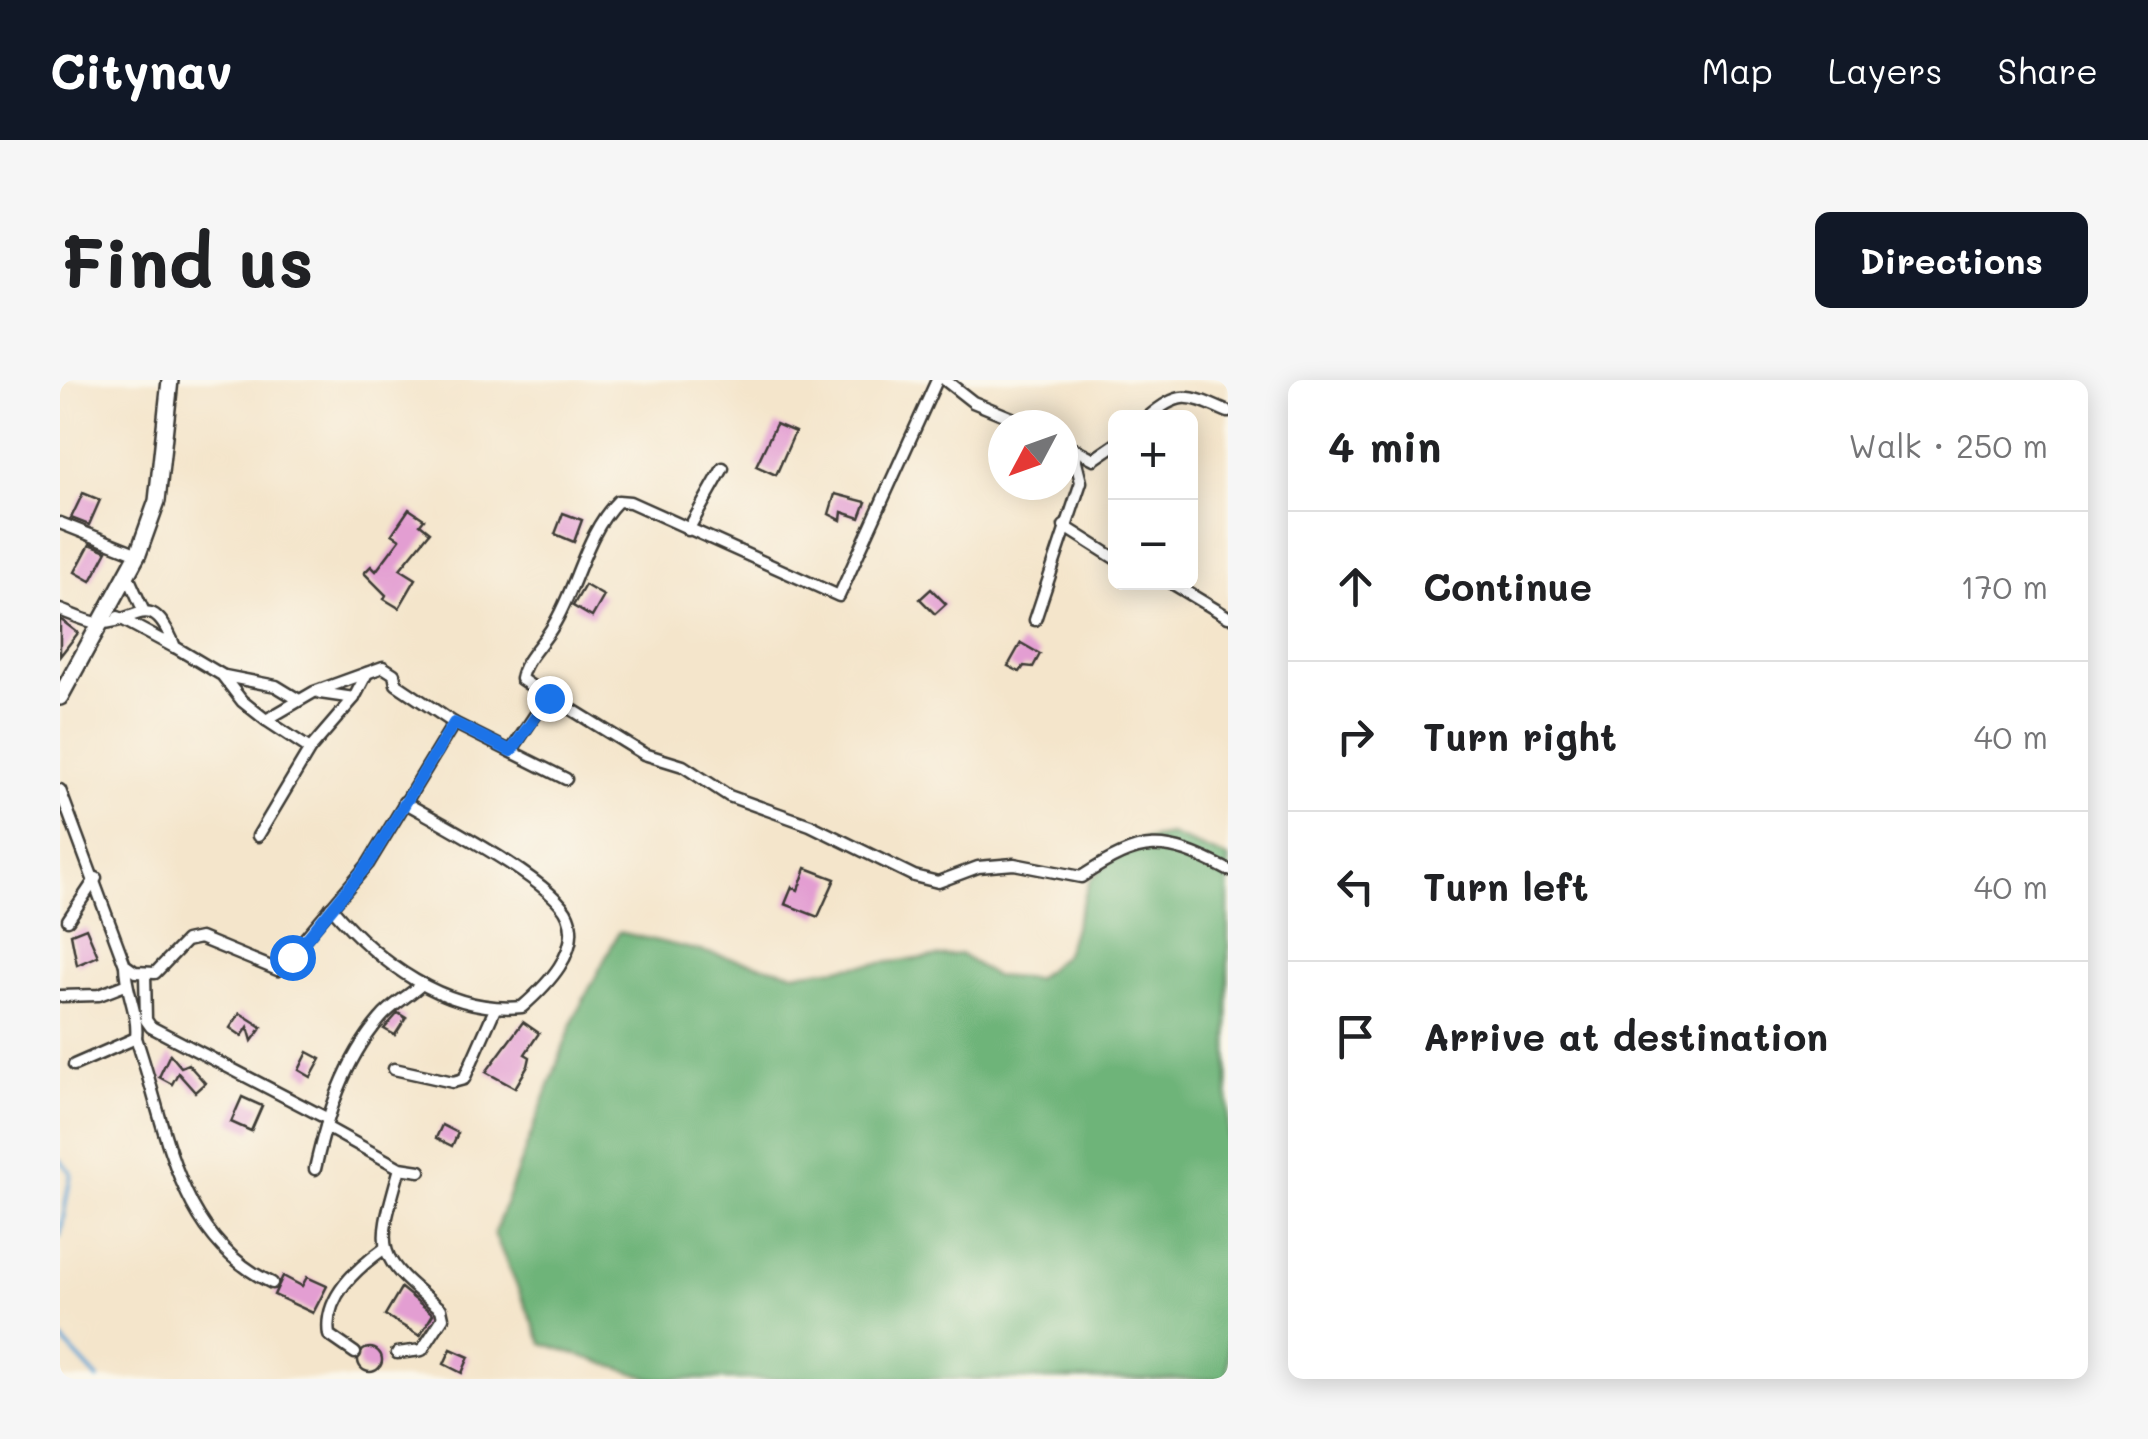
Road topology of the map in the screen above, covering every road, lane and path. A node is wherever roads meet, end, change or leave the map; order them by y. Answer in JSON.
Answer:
{"nodes":[{"id":1,"x":170,"y":380,"type":"edge"},
{"id":2,"x":937,"y":380,"type":"edge"},
{"id":3,"x":945,"y":380,"type":"edge"},
{"id":4,"x":992,"y":410,"type":"edge"},
{"id":5,"x":1156,"y":410,"type":"edge"},
{"id":6,"x":1228,"y":412,"type":"edge"},
{"id":7,"x":1108,"y":450,"type":"edge"},
{"id":8,"x":1078,"y":452,"type":"edge"},
{"id":9,"x":723,"y":468,"type":"dead end"},
{"id":10,"x":1074,"y":500,"type":"edge"},
{"id":11,"x":60,"y":523,"type":"edge"},
{"id":12,"x":1064,"y":526,"type":"junction"},
{"id":13,"x":688,"y":530,"type":"junction"},
{"id":14,"x":138,"y":554,"type":"junction"},
{"id":15,"x":1108,"y":554,"type":"edge"},
{"id":16,"x":127,"y":574,"type":"junction"},
{"id":17,"x":1183,"y":590,"type":"edge"},
{"id":18,"x":60,"y":610,"type":"edge"},
{"id":19,"x":144,"y":612,"type":"junction"},
{"id":20,"x":1228,"y":617,"type":"edge"},
{"id":21,"x":118,"y":618,"type":"junction"},
{"id":22,"x":1036,"y":620,"type":"dead end"},
{"id":23,"x":100,"y":624,"type":"junction"},
{"id":24,"x":175,"y":647,"type":"junction"},
{"id":25,"x":368,"y":672,"type":"junction"},
{"id":26,"x":222,"y":675,"type":"junction"},
{"id":27,"x":314,"y":692,"type":"junction"},
{"id":28,"x":60,"y":697,"type":"edge"},
{"id":29,"x":354,"y":698,"type":"junction"},
{"id":30,"x":549,"y":698,"type":"junction"},
{"id":31,"x":299,"y":700,"type":"junction"},
{"id":32,"x":266,"y":720,"type":"junction"},
{"id":33,"x":454,"y":723,"type":"junction"},
{"id":34,"x":310,"y":749,"type":"junction"},
{"id":35,"x":511,"y":751,"type":"junction"},
{"id":36,"x":566,"y":779,"type":"dead end"},
{"id":37,"x":60,"y":790,"type":"edge"},
{"id":38,"x":404,"y":802,"type":"junction"},
{"id":39,"x":258,"y":836,"type":"dead end"},
{"id":40,"x":1228,"y":870,"type":"edge"},
{"id":41,"x":96,"y":878,"type":"junction"},
{"id":42,"x":331,"y":907,"type":"junction"},
{"id":43,"x":68,"y":920,"type":"dead end"},
{"id":44,"x":124,"y":965,"type":"junction"},
{"id":45,"x":145,"y":973,"type":"junction"},
{"id":46,"x":422,"y":984,"type":"junction"},
{"id":47,"x":125,"y":985,"type":"junction"},
{"id":48,"x":60,"y":996,"type":"edge"},
{"id":49,"x":495,"y":1009,"type":"junction"},
{"id":50,"x":142,"y":1021,"type":"junction"},
{"id":51,"x":136,"y":1038,"type":"junction"},
{"id":52,"x":74,"y":1065,"type":"dead end"},
{"id":53,"x":394,"y":1069,"type":"dead end"},
{"id":54,"x":327,"y":1123,"type":"junction"},
{"id":55,"x":400,"y":1168,"type":"junction"},
{"id":56,"x":315,"y":1169,"type":"dead end"},
{"id":57,"x":420,"y":1171,"type":"dead end"},
{"id":58,"x":385,"y":1248,"type":"junction"},
{"id":59,"x":272,"y":1284,"type":"dead end"},
{"id":60,"x":356,"y":1353,"type":"dead end"},
{"id":61,"x":397,"y":1353,"type":"dead end"}],
"edges":[{"from":1,"to":14,"type":"street"},
{"from":2,"to":13,"type":"street"},
{"from":3,"to":4,"type":"street"},
{"from":5,"to":6,"type":"street"},
{"from":7,"to":8,"type":"street"},
{"from":9,"to":13,"type":"street"},
{"from":10,"to":12,"type":"street"},
{"from":11,"to":14,"type":"street"},
{"from":12,"to":15,"type":"street"},
{"from":12,"to":22,"type":"street"},
{"from":13,"to":30,"type":"street"},
{"from":14,"to":16,"type":"street"},
{"from":16,"to":19,"type":"street"},
{"from":16,"to":23,"type":"street"},
{"from":17,"to":20,"type":"street"},
{"from":18,"to":23,"type":"street"},
{"from":19,"to":21,"type":"street"},
{"from":19,"to":24,"type":"street"},
{"from":21,"to":23,"type":"street"},
{"from":21,"to":24,"type":"street"},
{"from":23,"to":28,"type":"street"},
{"from":24,"to":26,"type":"street"},
{"from":25,"to":27,"type":"street"},
{"from":25,"to":29,"type":"street"},
{"from":25,"to":33,"type":"street"},
{"from":26,"to":31,"type":"street"},
{"from":26,"to":32,"type":"street"},
{"from":27,"to":29,"type":"street"},
{"from":27,"to":31,"type":"street"},
{"from":29,"to":34,"type":"street"},
{"from":30,"to":35,"type":"street"},
{"from":30,"to":40,"type":"street"},
{"from":31,"to":32,"type":"street"},
{"from":32,"to":34,"type":"street"},
{"from":33,"to":35,"type":"street"},
{"from":33,"to":38,"type":"street"},
{"from":34,"to":39,"type":"street"},
{"from":35,"to":36,"type":"street"},
{"from":37,"to":41,"type":"street"},
{"from":38,"to":42,"type":"street"},
{"from":38,"to":49,"type":"street"},
{"from":41,"to":43,"type":"street"},
{"from":41,"to":44,"type":"street"},
{"from":42,"to":45,"type":"street"},
{"from":42,"to":46,"type":"street"},
{"from":44,"to":45,"type":"street"},
{"from":44,"to":47,"type":"street"},
{"from":45,"to":50,"type":"street"},
{"from":46,"to":49,"type":"street"},
{"from":46,"to":54,"type":"street"},
{"from":47,"to":48,"type":"street"},
{"from":47,"to":50,"type":"street"},
{"from":49,"to":53,"type":"street"},
{"from":50,"to":51,"type":"street"},
{"from":50,"to":54,"type":"street"},
{"from":51,"to":52,"type":"street"},
{"from":51,"to":59,"type":"street"},
{"from":54,"to":55,"type":"street"},
{"from":54,"to":56,"type":"street"},
{"from":55,"to":57,"type":"street"},
{"from":55,"to":58,"type":"street"},
{"from":58,"to":60,"type":"street"},
{"from":58,"to":61,"type":"street"}]}
